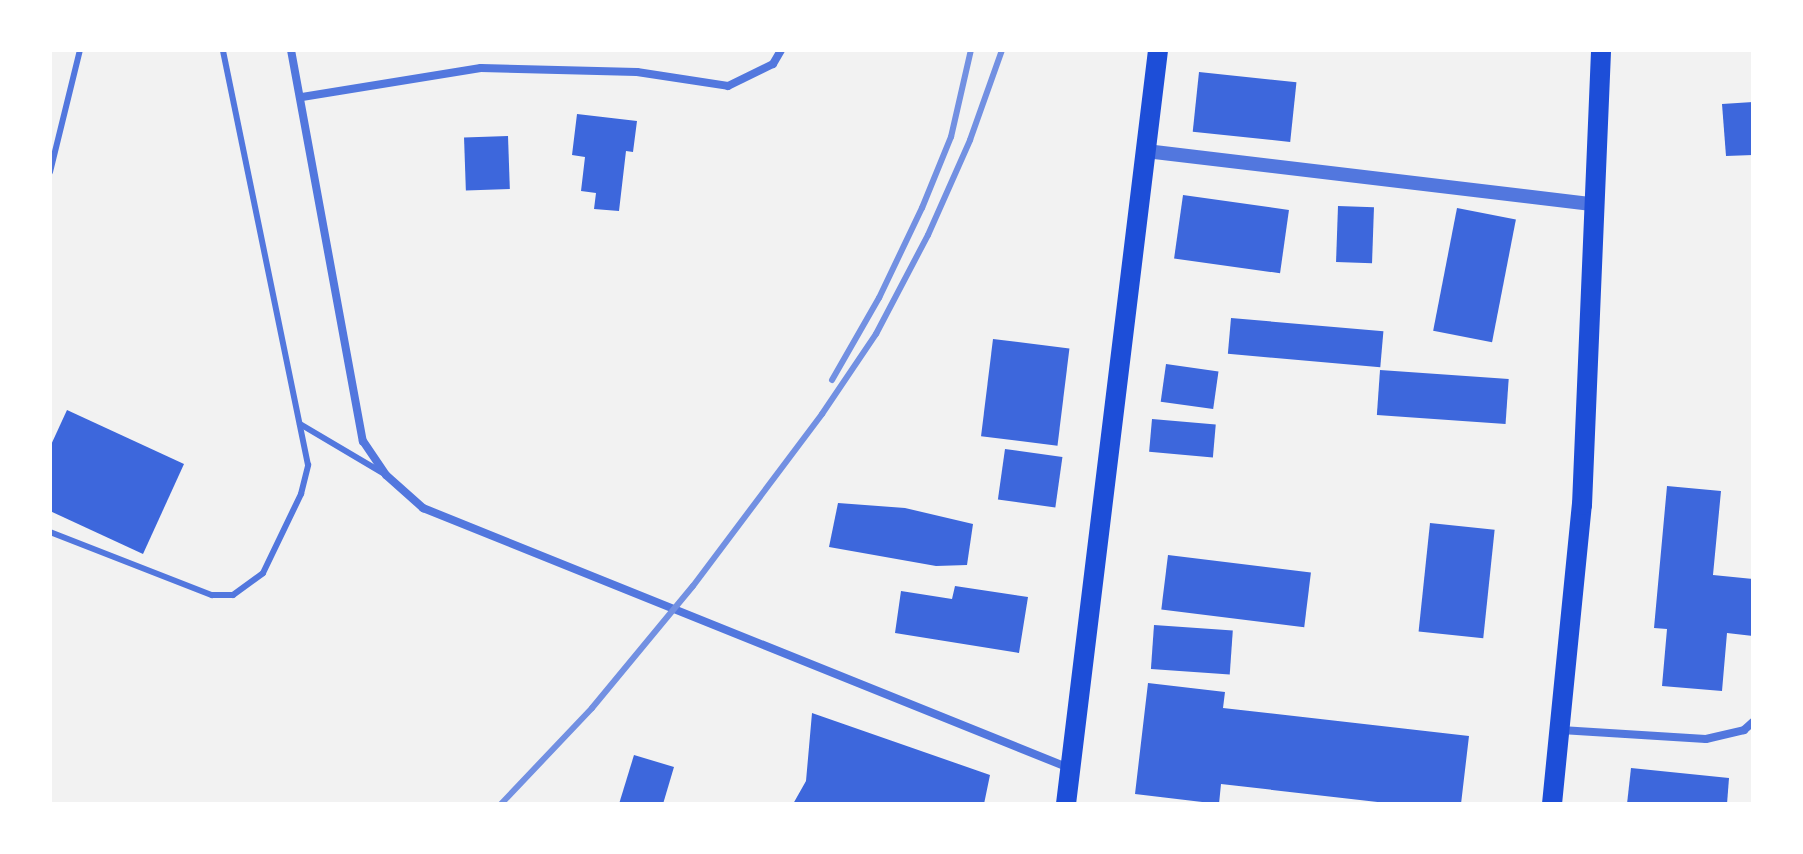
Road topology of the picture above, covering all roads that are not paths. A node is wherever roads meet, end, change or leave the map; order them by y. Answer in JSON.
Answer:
{"nodes":[{"id":1,"x":80,"y":50,"type":"edge"},
{"id":2,"x":223,"y":50,"type":"edge"},
{"id":3,"x":291,"y":50,"type":"edge"},
{"id":4,"x":781,"y":50,"type":"edge"},
{"id":5,"x":1158,"y":50,"type":"edge"},
{"id":6,"x":1601,"y":50,"type":"edge"},
{"id":7,"x":302,"y":97,"type":"junction"},
{"id":8,"x":1146,"y":151,"type":"junction"},
{"id":9,"x":50,"y":172,"type":"edge"},
{"id":10,"x":1596,"y":205,"type":"junction"},
{"id":11,"x":300,"y":424,"type":"junction"},
{"id":12,"x":386,"y":475,"type":"junction"},
{"id":13,"x":50,"y":532,"type":"edge"},
{"id":14,"x":1753,"y":722,"type":"edge"},
{"id":15,"x":1561,"y":730,"type":"junction"},
{"id":16,"x":1070,"y":768,"type":"junction"},
{"id":17,"x":1066,"y":804,"type":"edge"},
{"id":18,"x":1552,"y":804,"type":"edge"}],
"edges":[{"from":1,"to":9,"type":"lane"},
{"from":2,"to":11,"type":"lane"},
{"from":3,"to":7,"type":"street"},
{"from":4,"to":7,"type":"street"},
{"from":5,"to":8,"type":"main road"},
{"from":6,"to":10,"type":"main road"},
{"from":7,"to":12,"type":"street"},
{"from":8,"to":10,"type":"street"},
{"from":8,"to":16,"type":"main road"},
{"from":10,"to":15,"type":"main road"},
{"from":11,"to":12,"type":"lane"},
{"from":11,"to":13,"type":"lane"},
{"from":12,"to":16,"type":"street"},
{"from":14,"to":15,"type":"street"},
{"from":15,"to":18,"type":"main road"},
{"from":16,"to":17,"type":"main road"}]}
